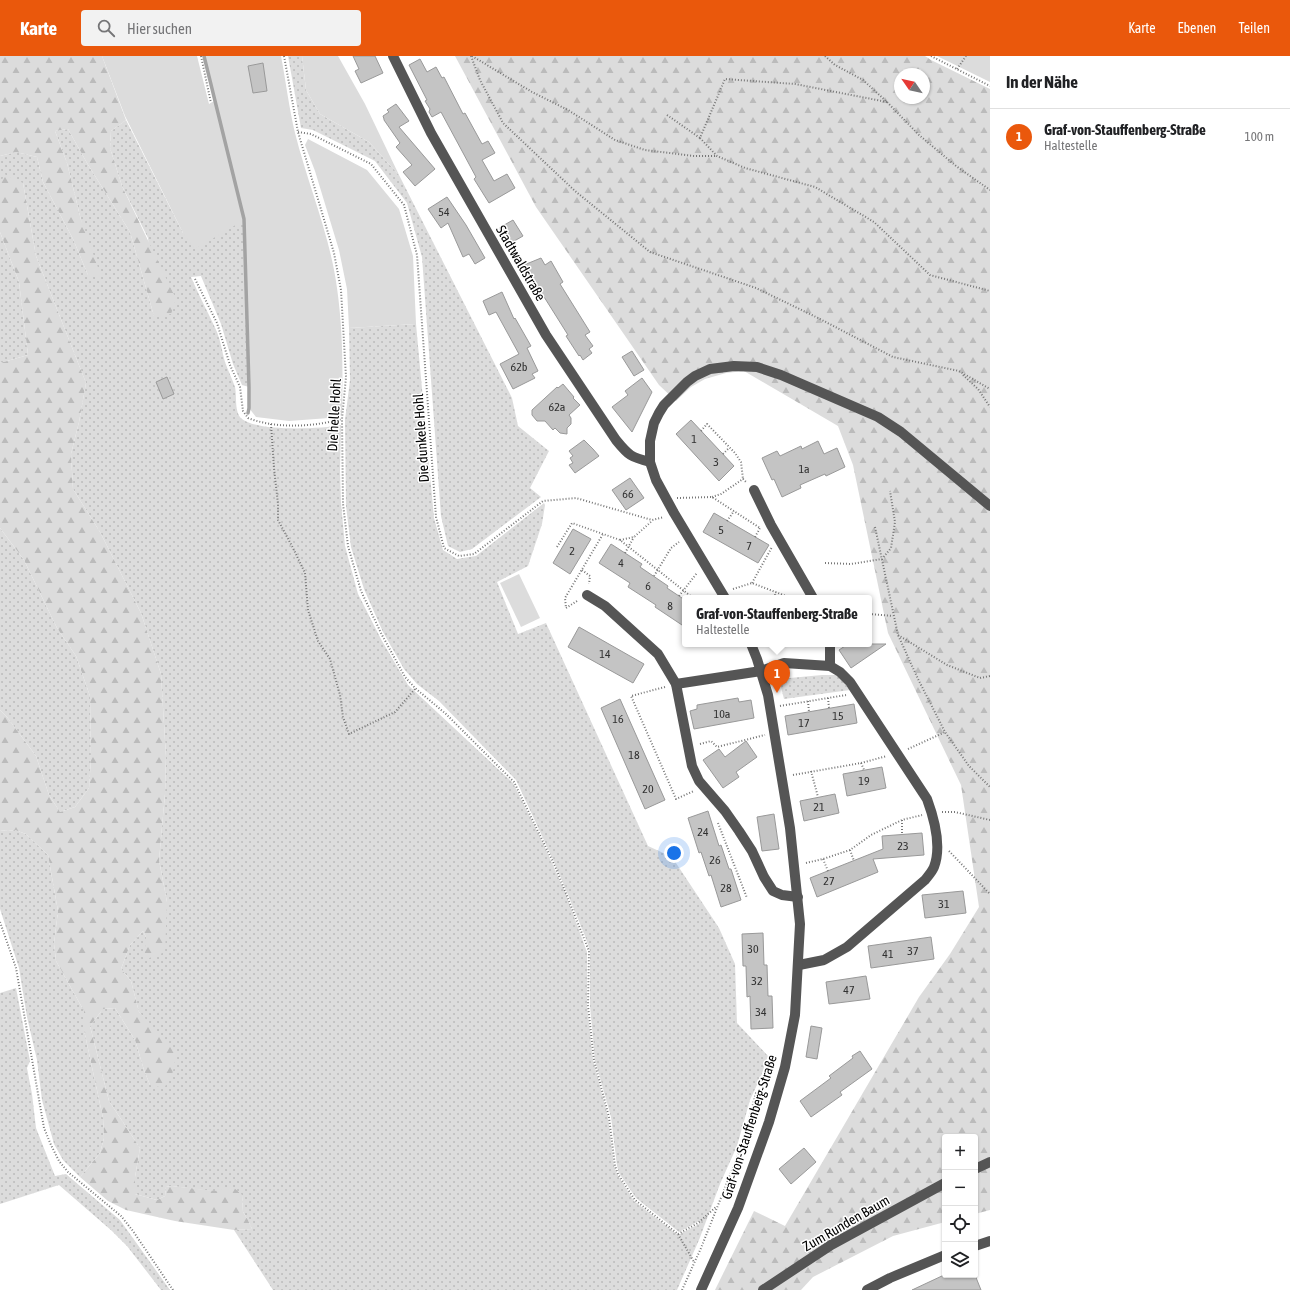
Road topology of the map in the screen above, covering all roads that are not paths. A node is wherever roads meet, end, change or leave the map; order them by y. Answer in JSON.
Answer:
{"nodes":[{"id":1,"x":393,"y":56,"type":"edge"},
{"id":2,"x":650,"y":462,"type":"junction"},
{"id":3,"x":754,"y":490,"type":"road end"},
{"id":4,"x":990,"y":506,"type":"edge"},
{"id":5,"x":587,"y":595,"type":"road end"},
{"id":6,"x":724,"y":595,"type":"edge"},
{"id":7,"x":811,"y":595,"type":"edge"},
{"id":8,"x":752,"y":647,"type":"edge"},
{"id":9,"x":830,"y":647,"type":"edge"},
{"id":10,"x":830,"y":666,"type":"junction"},
{"id":11,"x":761,"y":671,"type":"junction"},
{"id":12,"x":676,"y":684,"type":"junction"},
{"id":13,"x":798,"y":897,"type":"junction"},
{"id":14,"x":799,"y":966,"type":"junction"},
{"id":15,"x":990,"y":1162,"type":"edge"},
{"id":16,"x":978,"y":1167,"type":"edge"},
{"id":17,"x":942,"y":1185,"type":"edge"},
{"id":18,"x":990,"y":1241,"type":"edge"},
{"id":19,"x":978,"y":1245,"type":"edge"},
{"id":20,"x":942,"y":1256,"type":"edge"},
{"id":21,"x":701,"y":1290,"type":"edge"},
{"id":22,"x":763,"y":1290,"type":"edge"},
{"id":23,"x":867,"y":1290,"type":"edge"}],
"edges":[{"from":1,"to":2,"type":"street","name":"Stadtwaldstraße"},
{"from":2,"to":4,"type":"street"},
{"from":2,"to":6,"type":"street"},
{"from":3,"to":7,"type":"street"},
{"from":5,"to":12,"type":"street"},
{"from":8,"to":11,"type":"street","name":"Graf-von-Stauffenberg-Straße"},
{"from":9,"to":10,"type":"street"},
{"from":10,"to":11,"type":"street"},
{"from":10,"to":14,"type":"street"},
{"from":11,"to":12,"type":"street"},
{"from":11,"to":13,"type":"street","name":"Graf-von-Stauffenberg-Straße"},
{"from":12,"to":13,"type":"street"},
{"from":13,"to":14,"type":"street","name":"Graf-von-Stauffenberg-Straße"},
{"from":14,"to":21,"type":"street","name":"Graf-von-Stauffenberg-Straße"},
{"from":15,"to":16,"type":"street"},
{"from":17,"to":22,"type":"street","name":"Zum Runden Baum"},
{"from":18,"to":19,"type":"street"},
{"from":20,"to":23,"type":"street"}]}
